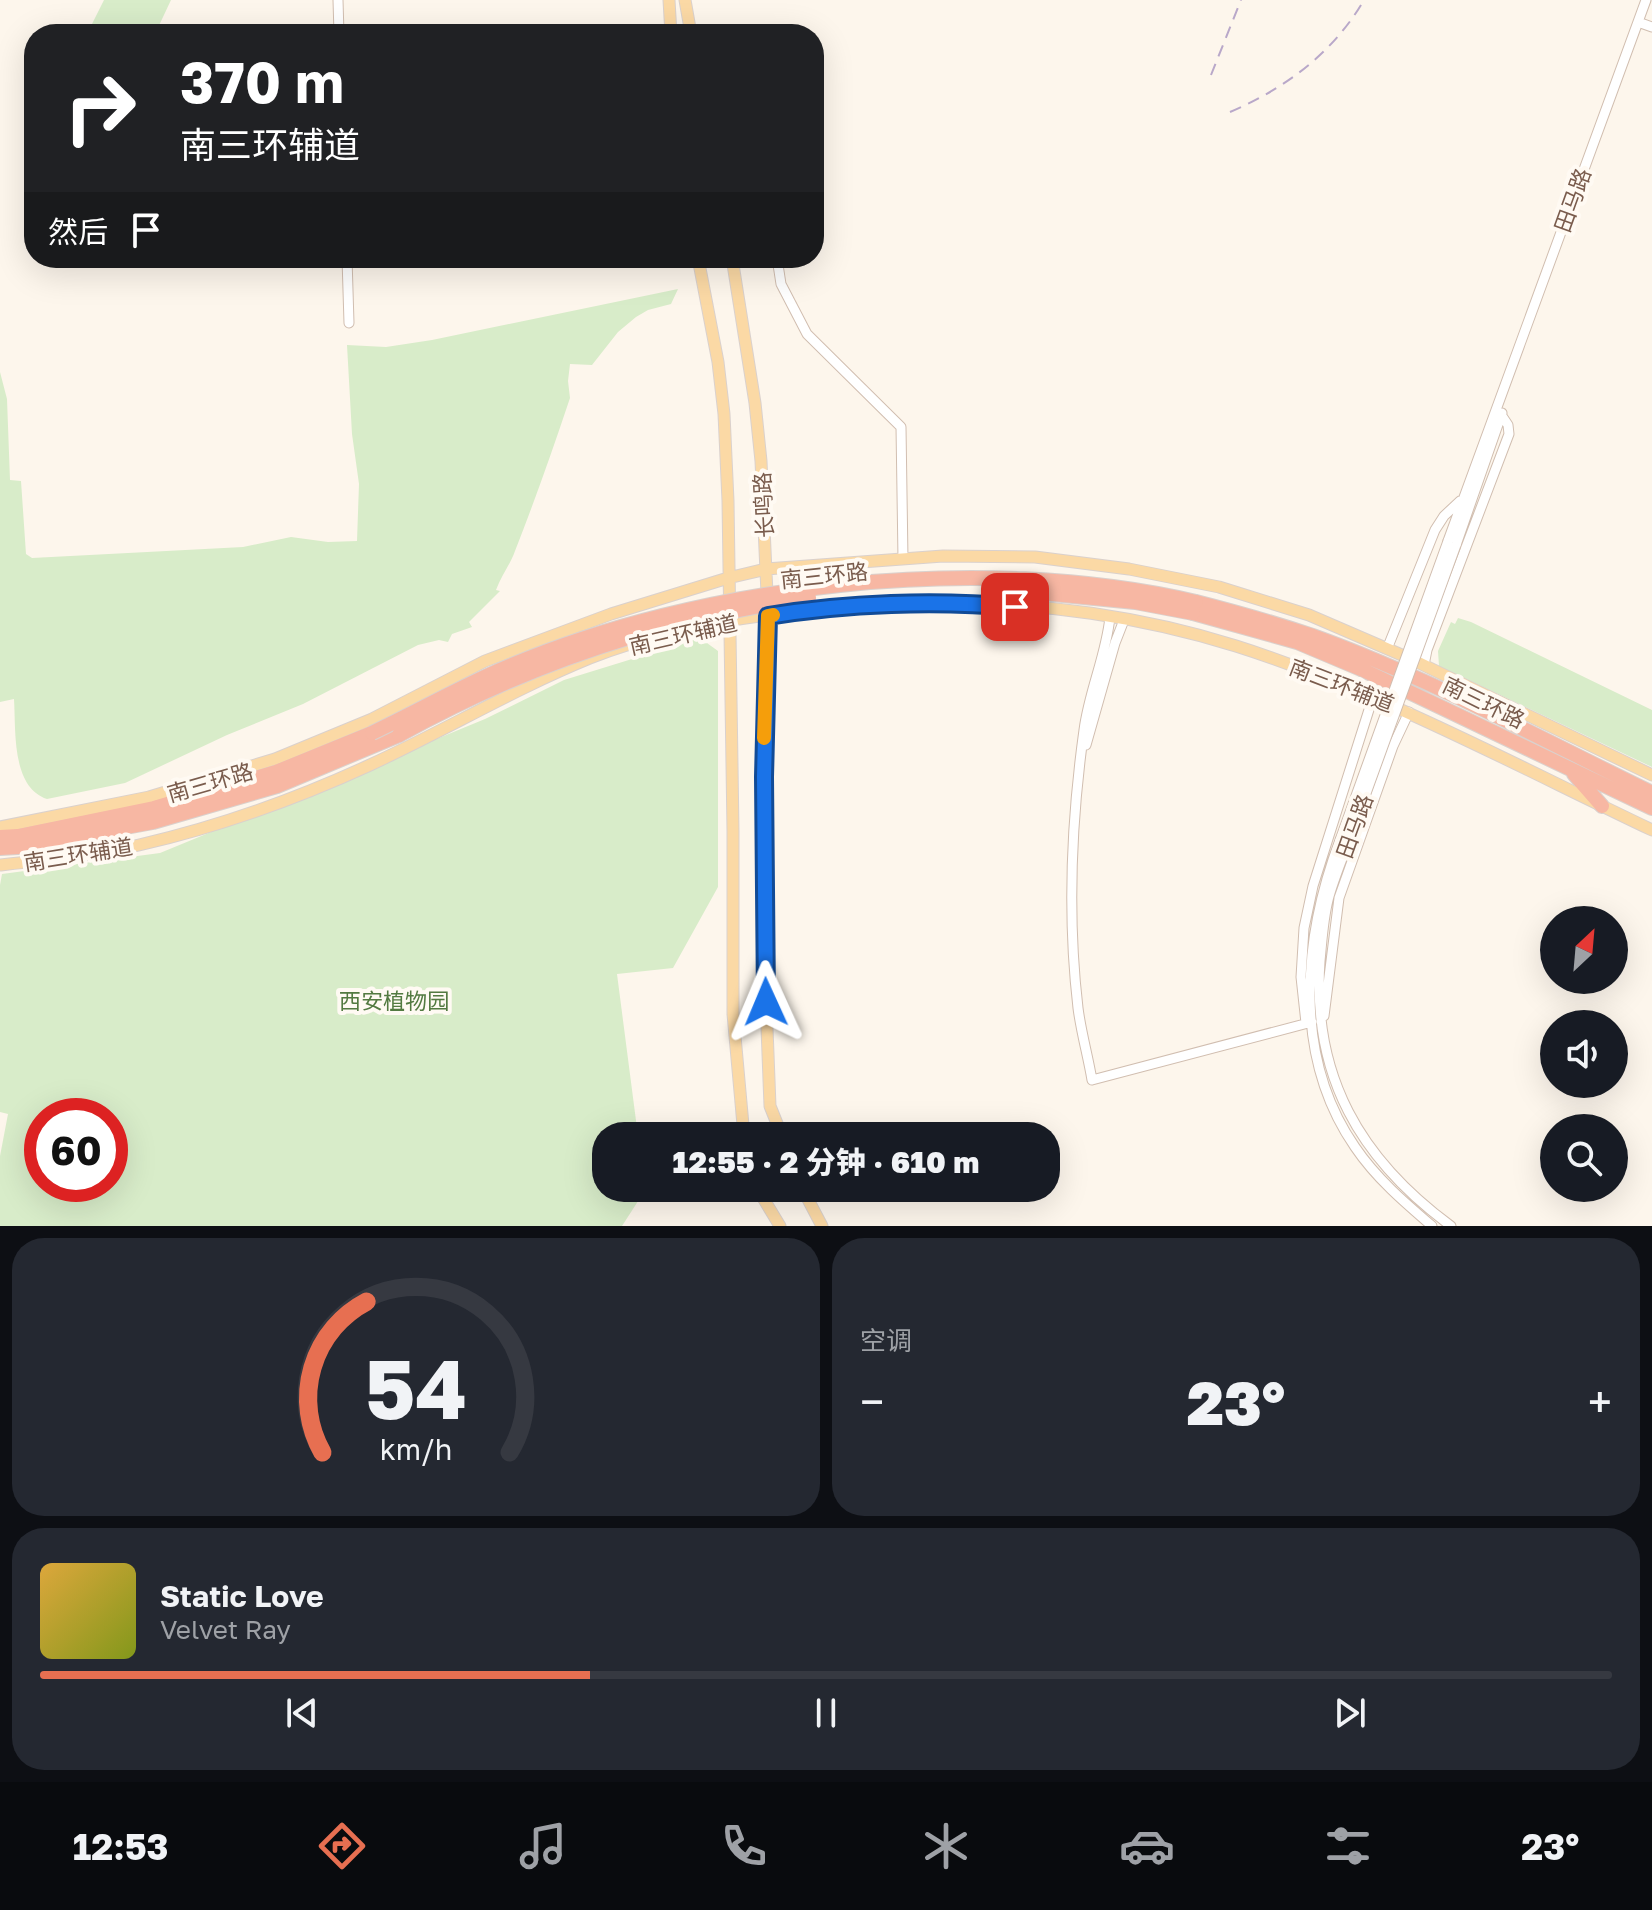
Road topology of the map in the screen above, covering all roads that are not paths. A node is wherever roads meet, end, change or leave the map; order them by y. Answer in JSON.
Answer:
{"nodes":[{"id":1,"x":338,"y":0,"type":"edge"},
{"id":2,"x":669,"y":0,"type":"edge"},
{"id":3,"x":685,"y":0,"type":"edge"},
{"id":4,"x":1646,"y":0,"type":"edge"},
{"id":5,"x":1638,"y":22,"type":"junction"},
{"id":6,"x":339,"y":24,"type":"edge"},
{"id":7,"x":670,"y":24,"type":"edge"},
{"id":8,"x":689,"y":24,"type":"edge"},
{"id":9,"x":1652,"y":27,"type":"edge"},
{"id":10,"x":347,"y":268,"type":"edge"},
{"id":11,"x":700,"y":268,"type":"edge"},
{"id":12,"x":734,"y":268,"type":"edge"},
{"id":13,"x":779,"y":268,"type":"edge"},
{"id":14,"x":349,"y":323,"type":"dead end"},
{"id":15,"x":1501,"y":402,"type":"junction"},
{"id":16,"x":1502,"y":416,"type":"junction"},
{"id":17,"x":1463,"y":499,"type":"junction"},
{"id":18,"x":1452,"y":543,"type":"junction"},
{"id":19,"x":903,"y":559,"type":"junction"},
{"id":20,"x":766,"y":569,"type":"junction"},
{"id":21,"x":728,"y":578,"type":"junction"},
{"id":22,"x":1194,"y":608,"type":"junction"},
{"id":23,"x":768,"y":616,"type":"junction"},
{"id":24,"x":1110,"y":617,"type":"junction"},
{"id":25,"x":1124,"y":620,"type":"junction"},
{"id":26,"x":730,"y":622,"type":"junction"},
{"id":27,"x":1387,"y":649,"type":"junction"},
{"id":28,"x":1424,"y":665,"type":"junction"},
{"id":29,"x":1373,"y":697,"type":"junction"},
{"id":30,"x":1409,"y":712,"type":"junction"},
{"id":31,"x":1080,"y":764,"type":"junction"},
{"id":32,"x":1568,"y":767,"type":"junction"},
{"id":33,"x":1652,"y":775,"type":"edge"},
{"id":34,"x":1652,"y":793,"type":"edge"},
{"id":35,"x":1602,"y":806,"type":"junction"},
{"id":36,"x":1652,"y":808,"type":"edge"},
{"id":37,"x":0,"y":827,"type":"edge"},
{"id":38,"x":1652,"y":830,"type":"edge"},
{"id":39,"x":0,"y":837,"type":"edge"},
{"id":40,"x":1344,"y":841,"type":"junction"},
{"id":41,"x":0,"y":848,"type":"edge"},
{"id":42,"x":0,"y":865,"type":"edge"},
{"id":43,"x":1309,"y":1023,"type":"junction"},
{"id":44,"x":1321,"y":1031,"type":"junction"},
{"id":45,"x":743,"y":1122,"type":"edge"},
{"id":46,"x":776,"y":1122,"type":"edge"},
{"id":47,"x":765,"y":1202,"type":"edge"},
{"id":48,"x":809,"y":1202,"type":"edge"},
{"id":49,"x":780,"y":1226,"type":"edge"},
{"id":50,"x":822,"y":1226,"type":"edge"},
{"id":51,"x":1432,"y":1226,"type":"edge"},
{"id":52,"x":1451,"y":1226,"type":"edge"}],
"edges":[{"from":1,"to":6,"type":"street"},
{"from":2,"to":7,"type":"main road"},
{"from":3,"to":8,"type":"main road"},
{"from":4,"to":5,"type":"street","name":"田马路"},
{"from":5,"to":9,"type":"street"},
{"from":5,"to":15,"type":"street","name":"田马路"},
{"from":10,"to":14,"type":"street"},
{"from":11,"to":21,"type":"main road","name":"长鸣路"},
{"from":12,"to":20,"type":"main road","name":"长鸣路"},
{"from":13,"to":19,"type":"street"},
{"from":15,"to":16,"type":"street","name":"田马路"},
{"from":15,"to":17,"type":"street","name":"田马路"},
{"from":16,"to":18,"type":"street","name":"田马路"},
{"from":16,"to":28,"type":"street"},
{"from":17,"to":18,"type":"street","name":"田马路"},
{"from":17,"to":27,"type":"street"},
{"from":18,"to":40,"type":"street","name":"田马路","bridge":true},
{"from":19,"to":20,"type":"main road","name":"南三环辅道"},
{"from":19,"to":27,"type":"main road","name":"南三环辅道"},
{"from":20,"to":21,"type":"main road","name":"南三环辅道"},
{"from":20,"to":23,"type":"main road","name":"长鸣路"},
{"from":21,"to":26,"type":"main road","name":"长鸣路"},
{"from":21,"to":37,"type":"main road","name":"南三环辅道"},
{"from":22,"to":32,"type":"highway","name":"南三环路"},
{"from":22,"to":34,"type":"highway","name":"南三环路"},
{"from":22,"to":39,"type":"highway","name":"南三环路","bridge":true},
{"from":22,"to":41,"type":"highway","name":"南三环路","bridge":true},
{"from":23,"to":24,"type":"main road","name":"南三环辅道"},
{"from":23,"to":26,"type":"main road","name":"南三环辅道"},
{"from":23,"to":46,"type":"main road","name":"长鸣路"},
{"from":24,"to":25,"type":"main road","name":"南三环辅道"},
{"from":24,"to":31,"type":"street"},
{"from":25,"to":29,"type":"main road","name":"南三环辅道"},
{"from":25,"to":31,"type":"street"},
{"from":26,"to":42,"type":"main road","name":"南三环辅道"},
{"from":26,"to":45,"type":"main road","name":"长鸣路"},
{"from":27,"to":28,"type":"main road","name":"南三环辅道"},
{"from":28,"to":33,"type":"main road","name":"南三环辅道"},
{"from":29,"to":30,"type":"main road","name":"南三环辅道"},
{"from":29,"to":43,"type":"street"},
{"from":30,"to":35,"type":"main road","name":"南三环辅道"},
{"from":30,"to":44,"type":"street"},
{"from":31,"to":43,"type":"street"},
{"from":32,"to":35,"type":"highway"},
{"from":32,"to":36,"type":"highway","name":"南三环路"},
{"from":35,"to":38,"type":"main road","name":"南三环辅道"},
{"from":40,"to":43,"type":"street","name":"田马路"},
{"from":40,"to":44,"type":"street","name":"田马路"},
{"from":43,"to":51,"type":"street","name":"田马路"},
{"from":44,"to":52,"type":"street","name":"田马路"},
{"from":47,"to":49,"type":"main road"},
{"from":48,"to":50,"type":"main road"}]}
